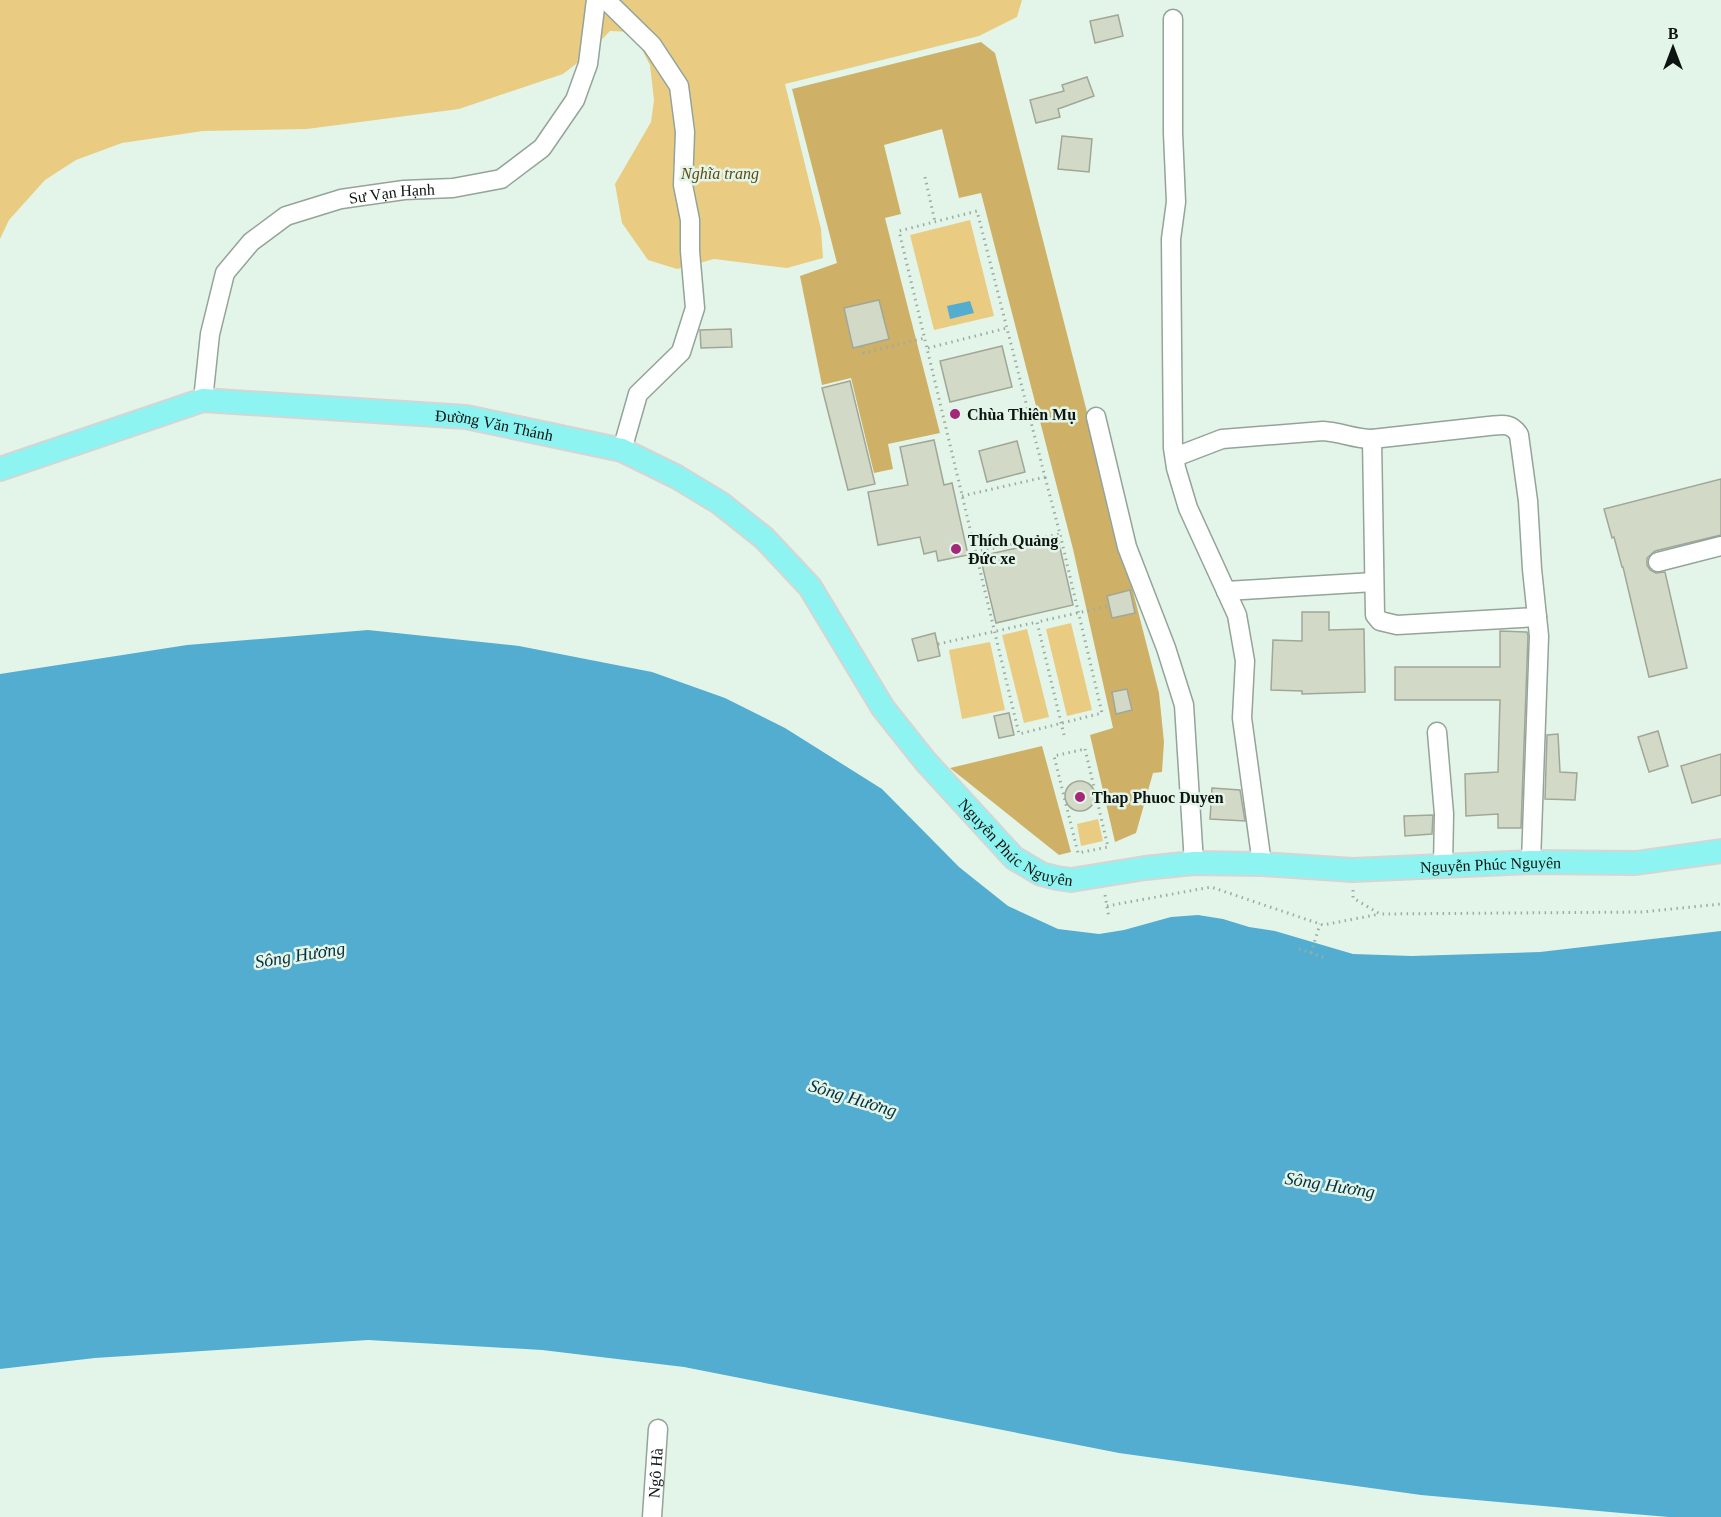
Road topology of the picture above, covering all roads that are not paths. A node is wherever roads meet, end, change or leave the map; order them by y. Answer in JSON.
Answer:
{"nodes":[{"id":1,"x":596,"y":0,"type":"edge"},
{"id":2,"x":606,"y":0,"type":"edge"},
{"id":3,"x":1173,"y":19,"type":"dead end"},
{"id":4,"x":203,"y":400,"type":"junction"},
{"id":5,"x":1096,"y":417,"type":"dead end"},
{"id":6,"x":1372,"y":439,"type":"junction"},
{"id":7,"x":622,"y":450,"type":"junction"},
{"id":8,"x":1175,"y":457,"type":"junction"},
{"id":9,"x":0,"y":469,"type":"edge"},
{"id":10,"x":1721,"y":546,"type":"edge"},
{"id":11,"x":1658,"y":562,"type":"dead end"},
{"id":12,"x":1374,"y":582,"type":"junction"},
{"id":13,"x":1226,"y":591,"type":"junction"},
{"id":14,"x":1537,"y":617,"type":"junction"},
{"id":15,"x":883,"y":708,"type":"joint"},
{"id":16,"x":1437,"y":732,"type":"dead end"},
{"id":17,"x":1721,"y":851,"type":"edge"},
{"id":18,"x":1531,"y":862,"type":"junction"},
{"id":19,"x":1194,"y":864,"type":"junction"},
{"id":20,"x":1262,"y":864,"type":"junction"},
{"id":21,"x":1443,"y":868,"type":"junction"},
{"id":22,"x":658,"y":1429,"type":"dead end"},
{"id":23,"x":652,"y":1517,"type":"edge"}],
"edges":[{"from":1,"to":4,"type":"street","name":"Sư Vạn Hạnh"},
{"from":2,"to":7,"type":"street"},
{"from":3,"to":8,"type":"street"},
{"from":4,"to":7,"type":"main road","name":"Đường Văn Thánh"},
{"from":4,"to":9,"type":"main road","name":"Đường Văn Thánh"},
{"from":5,"to":19,"type":"street"},
{"from":6,"to":8,"type":"street"},
{"from":6,"to":12,"type":"street"},
{"from":6,"to":14,"type":"street"},
{"from":7,"to":15,"type":"main road","name":"Đường Văn Thánh"},
{"from":8,"to":13,"type":"street"},
{"from":10,"to":11,"type":"street"},
{"from":12,"to":13,"type":"street"},
{"from":12,"to":14,"type":"street"},
{"from":13,"to":20,"type":"street"},
{"from":14,"to":18,"type":"street"},
{"from":15,"to":19,"type":"main road","name":"Nguyễn Phúc Nguyên"},
{"from":16,"to":21,"type":"street"},
{"from":17,"to":18,"type":"main road","name":"Nguyễn Phúc Nguyên"},
{"from":18,"to":21,"type":"main road","name":"Nguyễn Phúc Nguyên"},
{"from":19,"to":20,"type":"main road","name":"Nguyễn Phúc Nguyên"},
{"from":20,"to":21,"type":"main road","name":"Nguyễn Phúc Nguyên"},
{"from":22,"to":23,"type":"street","name":"Ngô Hà"}]}
